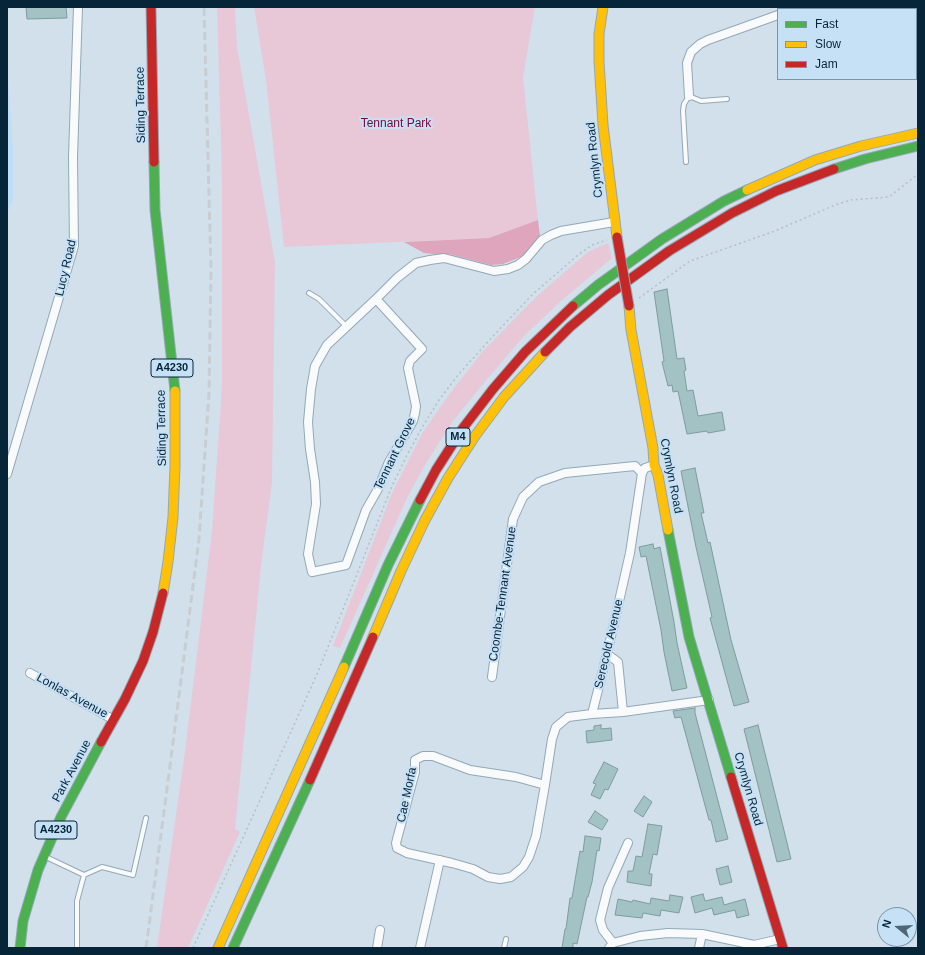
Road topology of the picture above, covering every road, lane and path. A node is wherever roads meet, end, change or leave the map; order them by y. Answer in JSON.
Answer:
{"nodes":[{"id":1,"x":78,"y":7,"type":"edge"},
{"id":2,"x":151,"y":7,"type":"edge"},
{"id":3,"x":603,"y":7,"type":"edge"},
{"id":4,"x":777,"y":16,"type":"edge"},
{"id":5,"x":689,"y":96,"type":"junction"},
{"id":6,"x":727,"y":99,"type":"dead end"},
{"id":7,"x":918,"y":133,"type":"edge"},
{"id":8,"x":918,"y":146,"type":"edge"},
{"id":9,"x":686,"y":162,"type":"dead end"},
{"id":10,"x":918,"y":174,"type":"edge"},
{"id":11,"x":614,"y":222,"type":"junction"},
{"id":12,"x":309,"y":293,"type":"dead end"},
{"id":13,"x":376,"y":299,"type":"junction"},
{"id":14,"x":629,"y":306,"type":"junction"},
{"id":15,"x":346,"y":326,"type":"junction"},
{"id":16,"x":654,"y":465,"type":"junction"},
{"id":17,"x":642,"y":473,"type":"junction"},
{"id":18,"x":7,"y":474,"type":"edge"},
{"id":19,"x":607,"y":654,"type":"junction"},
{"id":20,"x":30,"y":673,"type":"dead end"},
{"id":21,"x":492,"y":677,"type":"dead end"},
{"id":22,"x":709,"y":700,"type":"junction"},
{"id":23,"x":623,"y":712,"type":"junction"},
{"id":24,"x":592,"y":714,"type":"junction"},
{"id":25,"x":114,"y":720,"type":"junction"},
{"id":26,"x":545,"y":785,"type":"junction"},
{"id":27,"x":146,"y":818,"type":"dead end"},
{"id":28,"x":628,"y":843,"type":"dead end"},
{"id":29,"x":44,"y":856,"type":"junction"},
{"id":30,"x":440,"y":860,"type":"junction"},
{"id":31,"x":84,"y":875,"type":"junction"},
{"id":32,"x":380,"y":930,"type":"dead end"},
{"id":33,"x":702,"y":934,"type":"junction"},
{"id":34,"x":506,"y":939,"type":"dead end"},
{"id":35,"x":781,"y":944,"type":"edge"},
{"id":36,"x":611,"y":946,"type":"edge"},
{"id":37,"x":749,"y":946,"type":"edge"},
{"id":38,"x":20,"y":948,"type":"edge"},
{"id":39,"x":77,"y":948,"type":"edge"},
{"id":40,"x":218,"y":948,"type":"edge"},
{"id":41,"x":233,"y":948,"type":"edge"},
{"id":42,"x":377,"y":948,"type":"edge"},
{"id":43,"x":420,"y":948,"type":"edge"},
{"id":44,"x":504,"y":948,"type":"edge"},
{"id":45,"x":699,"y":948,"type":"edge"}],
"edges":[{"from":1,"to":18,"type":"street","name":"Lucy Road"},
{"from":2,"to":25,"type":"main road","name":"Siding Terrace","number":"A4230"},
{"from":3,"to":11,"type":"main road","name":"Crymlyn Road"},
{"from":4,"to":5,"type":"street"},
{"from":5,"to":6,"type":"lane"},
{"from":5,"to":9,"type":"lane"},
{"from":7,"to":40,"type":"main road","number":"M4"},
{"from":8,"to":41,"type":"main road","number":"M4"},
{"from":10,"to":14,"type":"path"},
{"from":11,"to":13,"type":"street"},
{"from":11,"to":14,"type":"main road","name":"Crymlyn Road","bridge":true},
{"from":12,"to":15,"type":"lane"},
{"from":13,"to":15,"type":"street","name":"Tennant Grove"},
{"from":13,"to":15,"type":"street","name":"Tennant Grove"},
{"from":14,"to":16,"type":"main road","name":"Crymlyn Road"},
{"from":16,"to":17,"type":"street"},
{"from":16,"to":22,"type":"main road","name":"Crymlyn Road"},
{"from":17,"to":19,"type":"street","name":"Serecold Avenue"},
{"from":17,"to":21,"type":"street","name":"Coombe-Tennant Avenue"},
{"from":19,"to":23,"type":"street"},
{"from":19,"to":24,"type":"street","name":"Serecold Avenue"},
{"from":20,"to":25,"type":"street","name":"Lonlas Avenue"},
{"from":22,"to":23,"type":"street"},
{"from":22,"to":35,"type":"main road","name":"Crymlyn Road"},
{"from":23,"to":24,"type":"street"},
{"from":24,"to":26,"type":"street","name":"Cae Morfa"},
{"from":25,"to":29,"type":"main road","name":"Park Avenue","number":"A4230"},
{"from":26,"to":30,"type":"street","name":"Cae Morfa"},
{"from":26,"to":30,"type":"street","name":"Cae Morfa"},
{"from":27,"to":31,"type":"lane"},
{"from":28,"to":36,"type":"street"},
{"from":29,"to":31,"type":"lane"},
{"from":29,"to":38,"type":"main road","name":"Park Avenue","number":"A4230"},
{"from":30,"to":43,"type":"street"},
{"from":31,"to":39,"type":"lane"},
{"from":32,"to":42,"type":"street"},
{"from":33,"to":36,"type":"street"},
{"from":33,"to":37,"type":"street"},
{"from":33,"to":45,"type":"street"},
{"from":34,"to":44,"type":"lane"},
{"from":35,"to":37,"type":"street"}]}
